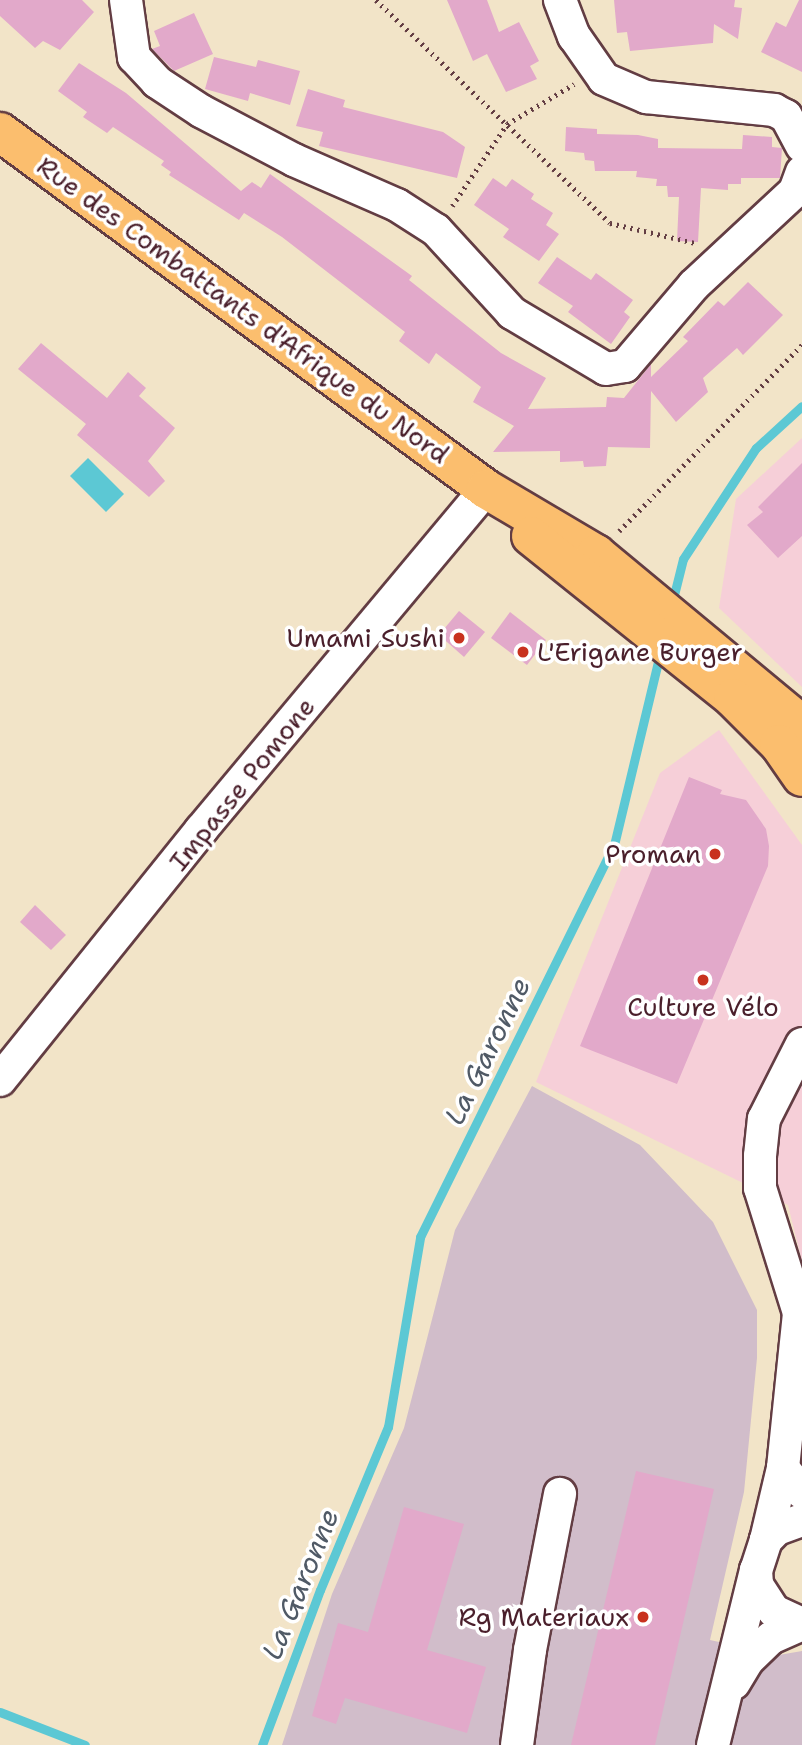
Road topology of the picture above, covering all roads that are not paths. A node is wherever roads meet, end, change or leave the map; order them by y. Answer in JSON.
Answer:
{"nodes":[{"id":1,"x":126,"y":0,"type":"edge"},
{"id":2,"x":561,"y":0,"type":"edge"},
{"id":3,"x":0,"y":132,"type":"edge"},
{"id":4,"x":802,"y":146,"type":"edge"},
{"id":5,"x":802,"y":172,"type":"edge"},
{"id":6,"x":486,"y":489,"type":"junction"},
{"id":7,"x":642,"y":609,"type":"junction"},
{"id":8,"x":711,"y":663,"type":"junction"},
{"id":9,"x":802,"y":725,"type":"edge"},
{"id":10,"x":802,"y":778,"type":"edge"},
{"id":11,"x":802,"y":1044,"type":"edge"},
{"id":12,"x":802,"y":1063,"type":"edge"},
{"id":13,"x":0,"y":1080,"type":"edge"},
{"id":14,"x":779,"y":1087,"type":"junction"},
{"id":15,"x":793,"y":1480,"type":"edge"},
{"id":16,"x":560,"y":1494,"type":"dead end"},
{"id":17,"x":802,"y":1520,"type":"edge"},
{"id":18,"x":761,"y":1555,"type":"junction"},
{"id":19,"x":802,"y":1624,"type":"edge"},
{"id":20,"x":724,"y":1699,"type":"junction"},
{"id":21,"x":517,"y":1745,"type":"edge"},
{"id":22,"x":713,"y":1745,"type":"edge"}],
"edges":[{"from":1,"to":5,"type":"street"},
{"from":2,"to":4,"type":"street"},
{"from":3,"to":6,"type":"main road","name":"Rue des Combattants d'Afrique du Nord"},
{"from":6,"to":7,"type":"main road","name":"Rue des Combattants d'Afrique du Nord"},
{"from":6,"to":7,"type":"main road","name":"Rue des Combattants d'Afrique du Nord"},
{"from":6,"to":13,"type":"street","name":"Impasse Pomone"},
{"from":7,"to":8,"type":"main road","name":"Rue des Combattants d'Afrique du Nord"},
{"from":8,"to":9,"type":"main road","name":"Rue des Combattants d'Afrique du Nord"},
{"from":8,"to":10,"type":"main road","name":"Rue des Combattants d'Afrique du Nord"},
{"from":11,"to":14,"type":"street"},
{"from":12,"to":14,"type":"street"},
{"from":14,"to":15,"type":"street"},
{"from":15,"to":18,"type":"street"},
{"from":16,"to":21,"type":"street"},
{"from":17,"to":18,"type":"street"},
{"from":18,"to":19,"type":"street"},
{"from":18,"to":20,"type":"street"},
{"from":19,"to":20,"type":"street"},
{"from":20,"to":22,"type":"street"}]}
